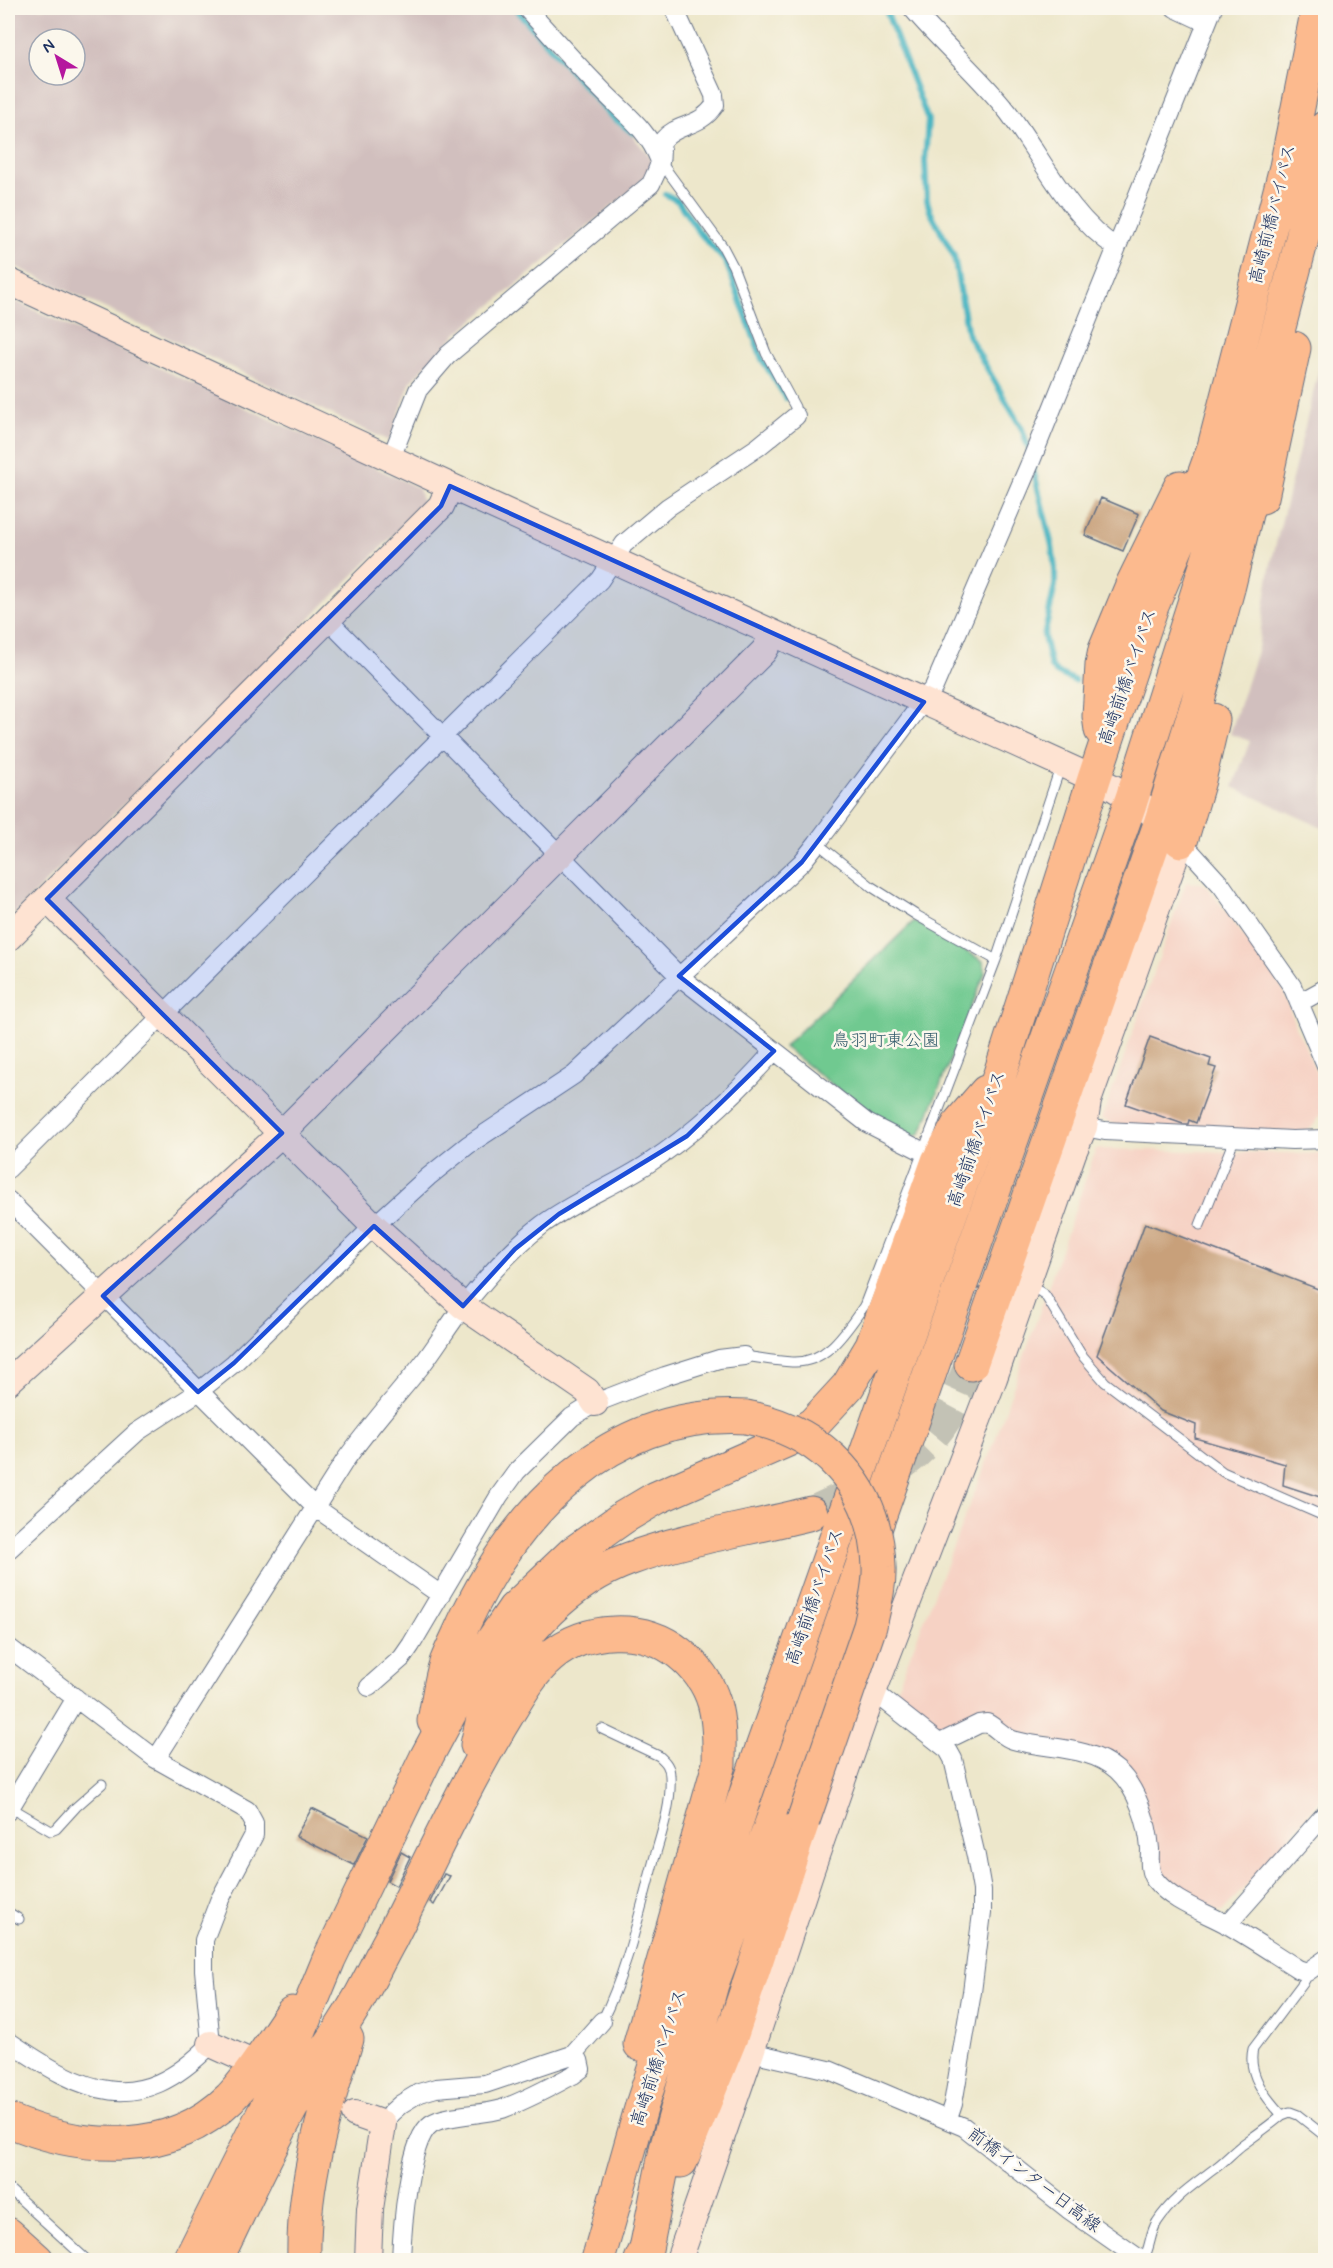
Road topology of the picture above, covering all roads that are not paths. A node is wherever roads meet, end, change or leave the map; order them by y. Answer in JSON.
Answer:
{"nodes":[{"id":1,"x":526,"y":8,"type":"edge"},
{"id":2,"x":674,"y":8,"type":"edge"},
{"id":3,"x":912,"y":8,"type":"edge"},
{"id":4,"x":1175,"y":8,"type":"edge"},
{"id":5,"x":1318,"y":8,"type":"edge"},
{"id":6,"x":1210,"y":15,"type":"edge"},
{"id":7,"x":1326,"y":127,"type":"edge"},
{"id":8,"x":660,"y":161,"type":"junction"},
{"id":9,"x":1302,"y":239,"type":"junction"},
{"id":10,"x":1116,"y":247,"type":"junction"},
{"id":11,"x":8,"y":281,"type":"edge"},
{"id":12,"x":1266,"y":378,"type":"junction"},
{"id":13,"x":796,"y":417,"type":"joint"},
{"id":14,"x":391,"y":458,"type":"junction"},
{"id":15,"x":450,"y":486,"type":"junction"},
{"id":16,"x":612,"y":560,"type":"junction"},
{"id":17,"x":328,"y":620,"type":"junction"},
{"id":18,"x":774,"y":634,"type":"junction"},
{"id":19,"x":924,"y":702,"type":"junction"},
{"id":20,"x":442,"y":737,"type":"junction"},
{"id":21,"x":1062,"y":765,"type":"junction"},
{"id":22,"x":1094,"y":779,"type":"junction"},
{"id":23,"x":1132,"y":798,"type":"junction"},
{"id":24,"x":1171,"y":831,"type":"junction"},
{"id":25,"x":817,"y":843,"type":"junction"},
{"id":26,"x":560,"y":856,"type":"junction"},
{"id":27,"x":47,"y":899,"type":"junction"},
{"id":28,"x":8,"y":938,"type":"edge"},
{"id":29,"x":996,"y":960,"type":"junction"},
{"id":30,"x":679,"y":976,"type":"junction"},
{"id":31,"x":1326,"y":988,"type":"edge"},
{"id":32,"x":1299,"y":1003,"type":"junction"},
{"id":33,"x":162,"y":1016,"type":"junction"},
{"id":34,"x":774,"y":1051,"type":"junction"},
{"id":35,"x":1326,"y":1066,"type":"edge"},
{"id":36,"x":999,"y":1077,"type":"junction"},
{"id":37,"x":1084,"y":1127,"type":"junction"},
{"id":38,"x":282,"y":1133,"type":"junction"},
{"id":39,"x":1235,"y":1137,"type":"junction"},
{"id":40,"x":1326,"y":1139,"type":"edge"},
{"id":41,"x":922,"y":1151,"type":"junction"},
{"id":42,"x":8,"y":1169,"type":"edge"},
{"id":43,"x":8,"y":1200,"type":"edge"},
{"id":44,"x":1200,"y":1225,"type":"dead end"},
{"id":45,"x":374,"y":1226,"type":"junction"},
{"id":46,"x":1026,"y":1287,"type":"junction"},
{"id":47,"x":103,"y":1296,"type":"junction"},
{"id":48,"x":463,"y":1306,"type":"junction"},
{"id":49,"x":744,"y":1356,"type":"joint"},
{"id":50,"x":971,"y":1364,"type":"tunnel mouth"},
{"id":51,"x":8,"y":1382,"type":"edge"},
{"id":52,"x":198,"y":1392,"type":"junction"},
{"id":53,"x":596,"y":1403,"type":"junction"},
{"id":54,"x":316,"y":1508,"type":"junction"},
{"id":55,"x":811,"y":1513,"type":"tunnel mouth"},
{"id":56,"x":1326,"y":1517,"type":"edge"},
{"id":57,"x":8,"y":1550,"type":"edge"},
{"id":58,"x":441,"y":1595,"type":"junction"},
{"id":59,"x":8,"y":1647,"type":"edge"},
{"id":60,"x":369,"y":1687,"type":"dead end"},
{"id":61,"x":872,"y":1695,"type":"junction"},
{"id":62,"x":76,"y":1698,"type":"junction"},
{"id":63,"x":602,"y":1729,"type":"dead end"},
{"id":64,"x":940,"y":1743,"type":"junction"},
{"id":65,"x":426,"y":1758,"type":"junction"},
{"id":66,"x":156,"y":1759,"type":"junction"},
{"id":67,"x":469,"y":1779,"type":"junction"},
{"id":68,"x":102,"y":1784,"type":"dead end"},
{"id":69,"x":9,"y":1809,"type":"edge"},
{"id":70,"x":1326,"y":1813,"type":"edge"},
{"id":71,"x":8,"y":1912,"type":"edge"},
{"id":72,"x":19,"y":1919,"type":"dead end"},
{"id":73,"x":1227,"y":1925,"type":"junction"},
{"id":74,"x":329,"y":1959,"type":"junction"},
{"id":75,"x":1326,"y":1959,"type":"edge"},
{"id":76,"x":1307,"y":1972,"type":"junction"},
{"id":77,"x":361,"y":1995,"type":"junction"},
{"id":78,"x":602,"y":2021,"type":"joint"},
{"id":79,"x":8,"y":2042,"type":"edge"},
{"id":80,"x":211,"y":2044,"type":"junction"},
{"id":81,"x":751,"y":2052,"type":"junction"},
{"id":82,"x":572,"y":2055,"type":"junction"},
{"id":83,"x":244,"y":2059,"type":"dead end"},
{"id":84,"x":642,"y":2105,"type":"junction"},
{"id":85,"x":355,"y":2114,"type":"dead end"},
{"id":86,"x":1282,"y":2115,"type":"junction"},
{"id":87,"x":948,"y":2119,"type":"junction"},
{"id":88,"x":8,"y":2120,"type":"edge"},
{"id":89,"x":383,"y":2124,"type":"junction"},
{"id":90,"x":1326,"y":2138,"type":"edge"},
{"id":91,"x":8,"y":2188,"type":"edge"},
{"id":92,"x":8,"y":2234,"type":"edge"},
{"id":93,"x":644,"y":2255,"type":"edge"},
{"id":94,"x":37,"y":2260,"type":"edge"},
{"id":95,"x":87,"y":2260,"type":"edge"},
{"id":96,"x":190,"y":2260,"type":"edge"},
{"id":97,"x":216,"y":2260,"type":"edge"},
{"id":98,"x":304,"y":2260,"type":"edge"},
{"id":99,"x":368,"y":2260,"type":"edge"},
{"id":100,"x":401,"y":2260,"type":"edge"},
{"id":101,"x":598,"y":2260,"type":"edge"},
{"id":102,"x":679,"y":2260,"type":"edge"},
{"id":103,"x":1142,"y":2260,"type":"edge"}],
"edges":[{"from":1,"to":8,"type":"street"},
{"from":2,"to":8,"type":"street"},
{"from":3,"to":10,"type":"street"},
{"from":4,"to":6,"type":"street"},
{"from":5,"to":22,"type":"highway","name":"高崎前橋バイパス"},
{"from":6,"to":10,"type":"street"},
{"from":7,"to":9,"type":"highway","name":"高崎前橋バイパス"},
{"from":8,"to":13,"type":"lane"},
{"from":8,"to":14,"type":"street"},
{"from":9,"to":12,"type":"highway","name":"高崎前橋バイパス"},
{"from":9,"to":24,"type":"highway"},
{"from":10,"to":19,"type":"street"},
{"from":11,"to":14,"type":"street"},
{"from":12,"to":23,"type":"highway","name":"高崎前橋バイパス"},
{"from":12,"to":24,"type":"highway"},
{"from":13,"to":16,"type":"street"},
{"from":14,"to":15,"type":"street"},
{"from":15,"to":16,"type":"street"},
{"from":15,"to":17,"type":"street"},
{"from":16,"to":18,"type":"street"},
{"from":16,"to":20,"type":"street"},
{"from":17,"to":20,"type":"street"},
{"from":17,"to":27,"type":"street"},
{"from":18,"to":19,"type":"street"},
{"from":18,"to":26,"type":"street"},
{"from":19,"to":21,"type":"street"},
{"from":19,"to":25,"type":"street"},
{"from":20,"to":26,"type":"street"},
{"from":20,"to":33,"type":"street"},
{"from":21,"to":22,"type":"street"},
{"from":21,"to":29,"type":"lane"},
{"from":22,"to":23,"type":"street"},
{"from":22,"to":36,"type":"highway","name":"高崎前橋バイパス"},
{"from":23,"to":24,"type":"street"},
{"from":23,"to":93,"type":"highway","name":"高崎前橋バイパス"},
{"from":24,"to":32,"type":"street"},
{"from":24,"to":37,"type":"street"},
{"from":24,"to":50,"type":"highway"},
{"from":25,"to":29,"type":"lane"},
{"from":25,"to":30,"type":"street"},
{"from":26,"to":30,"type":"street"},
{"from":26,"to":38,"type":"street"},
{"from":27,"to":28,"type":"street"},
{"from":27,"to":33,"type":"street"},
{"from":29,"to":41,"type":"lane"},
{"from":30,"to":34,"type":"street"},
{"from":30,"to":45,"type":"street"},
{"from":31,"to":32,"type":"street"},
{"from":32,"to":35,"type":"street"},
{"from":33,"to":38,"type":"street"},
{"from":33,"to":42,"type":"street"},
{"from":34,"to":41,"type":"street"},
{"from":34,"to":48,"type":"street"},
{"from":36,"to":65,"type":"highway"},
{"from":36,"to":84,"type":"highway","name":"高崎前橋バイパス"},
{"from":37,"to":39,"type":"street"},
{"from":37,"to":46,"type":"street"},
{"from":38,"to":45,"type":"street"},
{"from":38,"to":47,"type":"street"},
{"from":39,"to":40,"type":"street"},
{"from":39,"to":44,"type":"lane"},
{"from":41,"to":49,"type":"lane"},
{"from":43,"to":47,"type":"street"},
{"from":45,"to":48,"type":"street"},
{"from":45,"to":52,"type":"street"},
{"from":46,"to":56,"type":"lane"},
{"from":46,"to":61,"type":"street"},
{"from":47,"to":51,"type":"street"},
{"from":47,"to":52,"type":"street"},
{"from":48,"to":53,"type":"street"},
{"from":48,"to":54,"type":"street"},
{"from":49,"to":53,"type":"street"},
{"from":52,"to":54,"type":"street"},
{"from":52,"to":57,"type":"street"},
{"from":53,"to":58,"type":"street"},
{"from":54,"to":58,"type":"street"},
{"from":54,"to":66,"type":"street"},
{"from":55,"to":67,"type":"highway"},
{"from":58,"to":60,"type":"street"},
{"from":59,"to":62,"type":"street"},
{"from":61,"to":64,"type":"street"},
{"from":61,"to":81,"type":"street"},
{"from":62,"to":66,"type":"street"},
{"from":62,"to":69,"type":"street"},
{"from":63,"to":78,"type":"lane"},
{"from":64,"to":73,"type":"street"},
{"from":64,"to":87,"type":"street"},
{"from":65,"to":74,"type":"highway"},
{"from":65,"to":93,"type":"highway","bridge":true},
{"from":66,"to":80,"type":"street"},
{"from":67,"to":77,"type":"highway"},
{"from":67,"to":84,"type":"highway"},
{"from":68,"to":69,"type":"lane"},
{"from":70,"to":73,"type":"street"},
{"from":71,"to":72,"type":"lane"},
{"from":73,"to":76,"type":"street"},
{"from":74,"to":88,"type":"highway"},
{"from":74,"to":96,"type":"highway"},
{"from":75,"to":76,"type":"street"},
{"from":76,"to":86,"type":"lane"},
{"from":77,"to":97,"type":"highway"},
{"from":77,"to":98,"type":"highway"},
{"from":78,"to":82,"type":"street"},
{"from":79,"to":80,"type":"street"},
{"from":80,"to":83,"type":"street"},
{"from":81,"to":87,"type":"street","name":"前橋インター日高線"},
{"from":81,"to":102,"type":"street"},
{"from":82,"to":89,"type":"street"},
{"from":82,"to":100,"type":"street"},
{"from":84,"to":101,"type":"highway","name":"高崎前橋バイパス"},
{"from":85,"to":89,"type":"street"},
{"from":86,"to":90,"type":"lane"},
{"from":86,"to":103,"type":"lane"},
{"from":87,"to":103,"type":"street","name":"前橋インター日高線"},
{"from":89,"to":99,"type":"street"},
{"from":91,"to":95,"type":"lane"},
{"from":92,"to":94,"type":"highway"}]}
